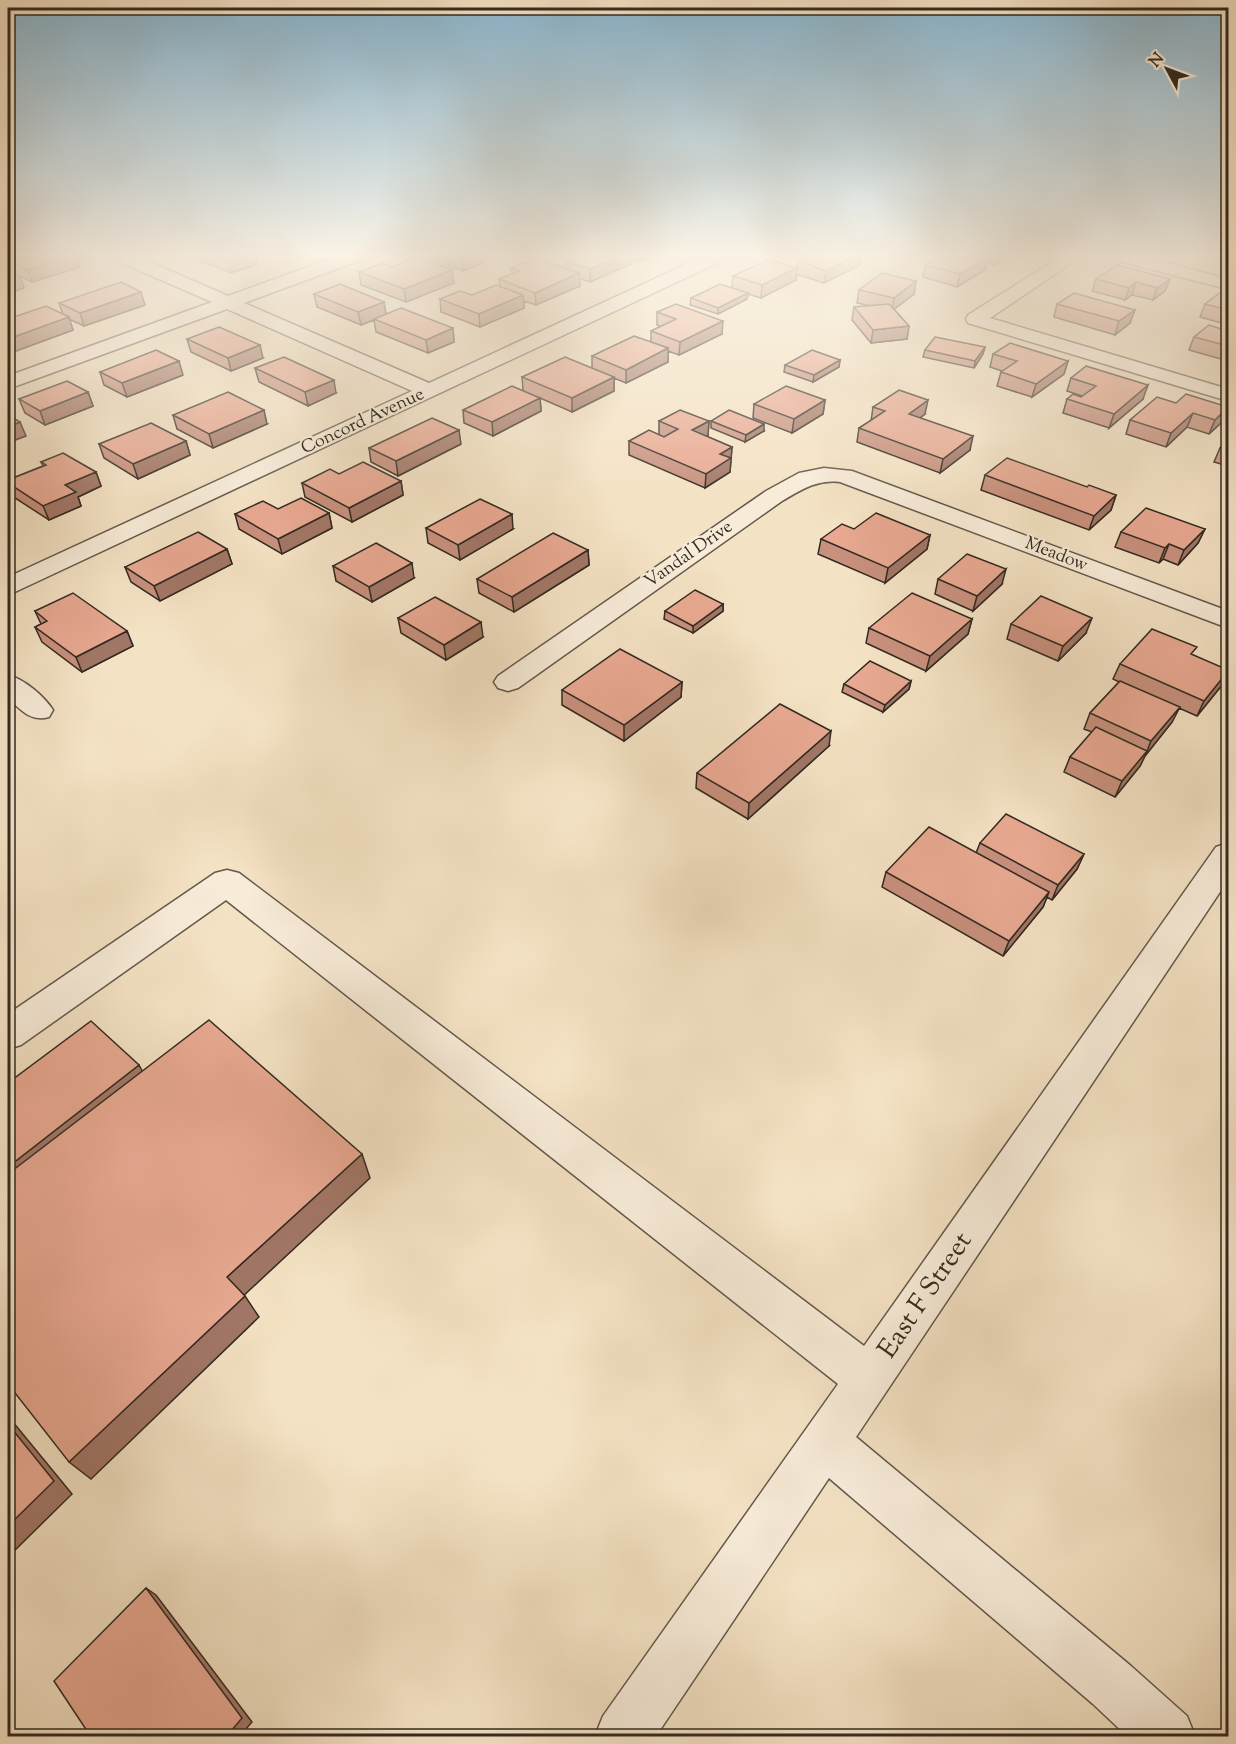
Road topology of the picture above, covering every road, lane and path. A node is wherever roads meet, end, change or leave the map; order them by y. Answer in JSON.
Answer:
{"nodes":[{"id":1,"x":134,"y":337,"type":"edge"},
{"id":2,"x":305,"y":337,"type":"edge"},
{"id":3,"x":544,"y":337,"type":"edge"},
{"id":4,"x":1036,"y":337,"type":"edge"},
{"id":5,"x":8,"y":383,"type":"edge"},
{"id":6,"x":430,"y":391,"type":"junction"},
{"id":7,"x":1228,"y":395,"type":"edge"},
{"id":8,"x":883,"y":490,"type":"joint"},
{"id":9,"x":8,"y":586,"type":"edge"},
{"id":10,"x":1228,"y":620,"type":"edge"},
{"id":11,"x":508,"y":682,"type":"dead end"},
{"id":12,"x":8,"y":684,"type":"edge"},
{"id":13,"x":39,"y":710,"type":"dead end"},
{"id":14,"x":1228,"y":855,"type":"edge"},
{"id":15,"x":8,"y":1034,"type":"edge"},
{"id":16,"x":870,"y":1379,"type":"junction"},
{"id":17,"x":825,"y":1443,"type":"junction"},
{"id":18,"x":623,"y":1737,"type":"edge"},
{"id":19,"x":1167,"y":1737,"type":"edge"}],
"edges":[{"from":1,"to":5,"type":"street"},
{"from":2,"to":6,"type":"street"},
{"from":3,"to":6,"type":"street","name":"Concord Avenue"},
{"from":4,"to":7,"type":"street"},
{"from":6,"to":9,"type":"street","name":"Concord Avenue"},
{"from":8,"to":10,"type":"street","name":"Meadow"},
{"from":8,"to":11,"type":"street","name":"Vandal Drive"},
{"from":12,"to":13,"type":"street"},
{"from":14,"to":16,"type":"street","name":"East F Street"},
{"from":15,"to":16,"type":"street"},
{"from":16,"to":17,"type":"street","name":"East F Street"},
{"from":17,"to":18,"type":"street","name":"East F Street"},
{"from":17,"to":19,"type":"street"}]}
